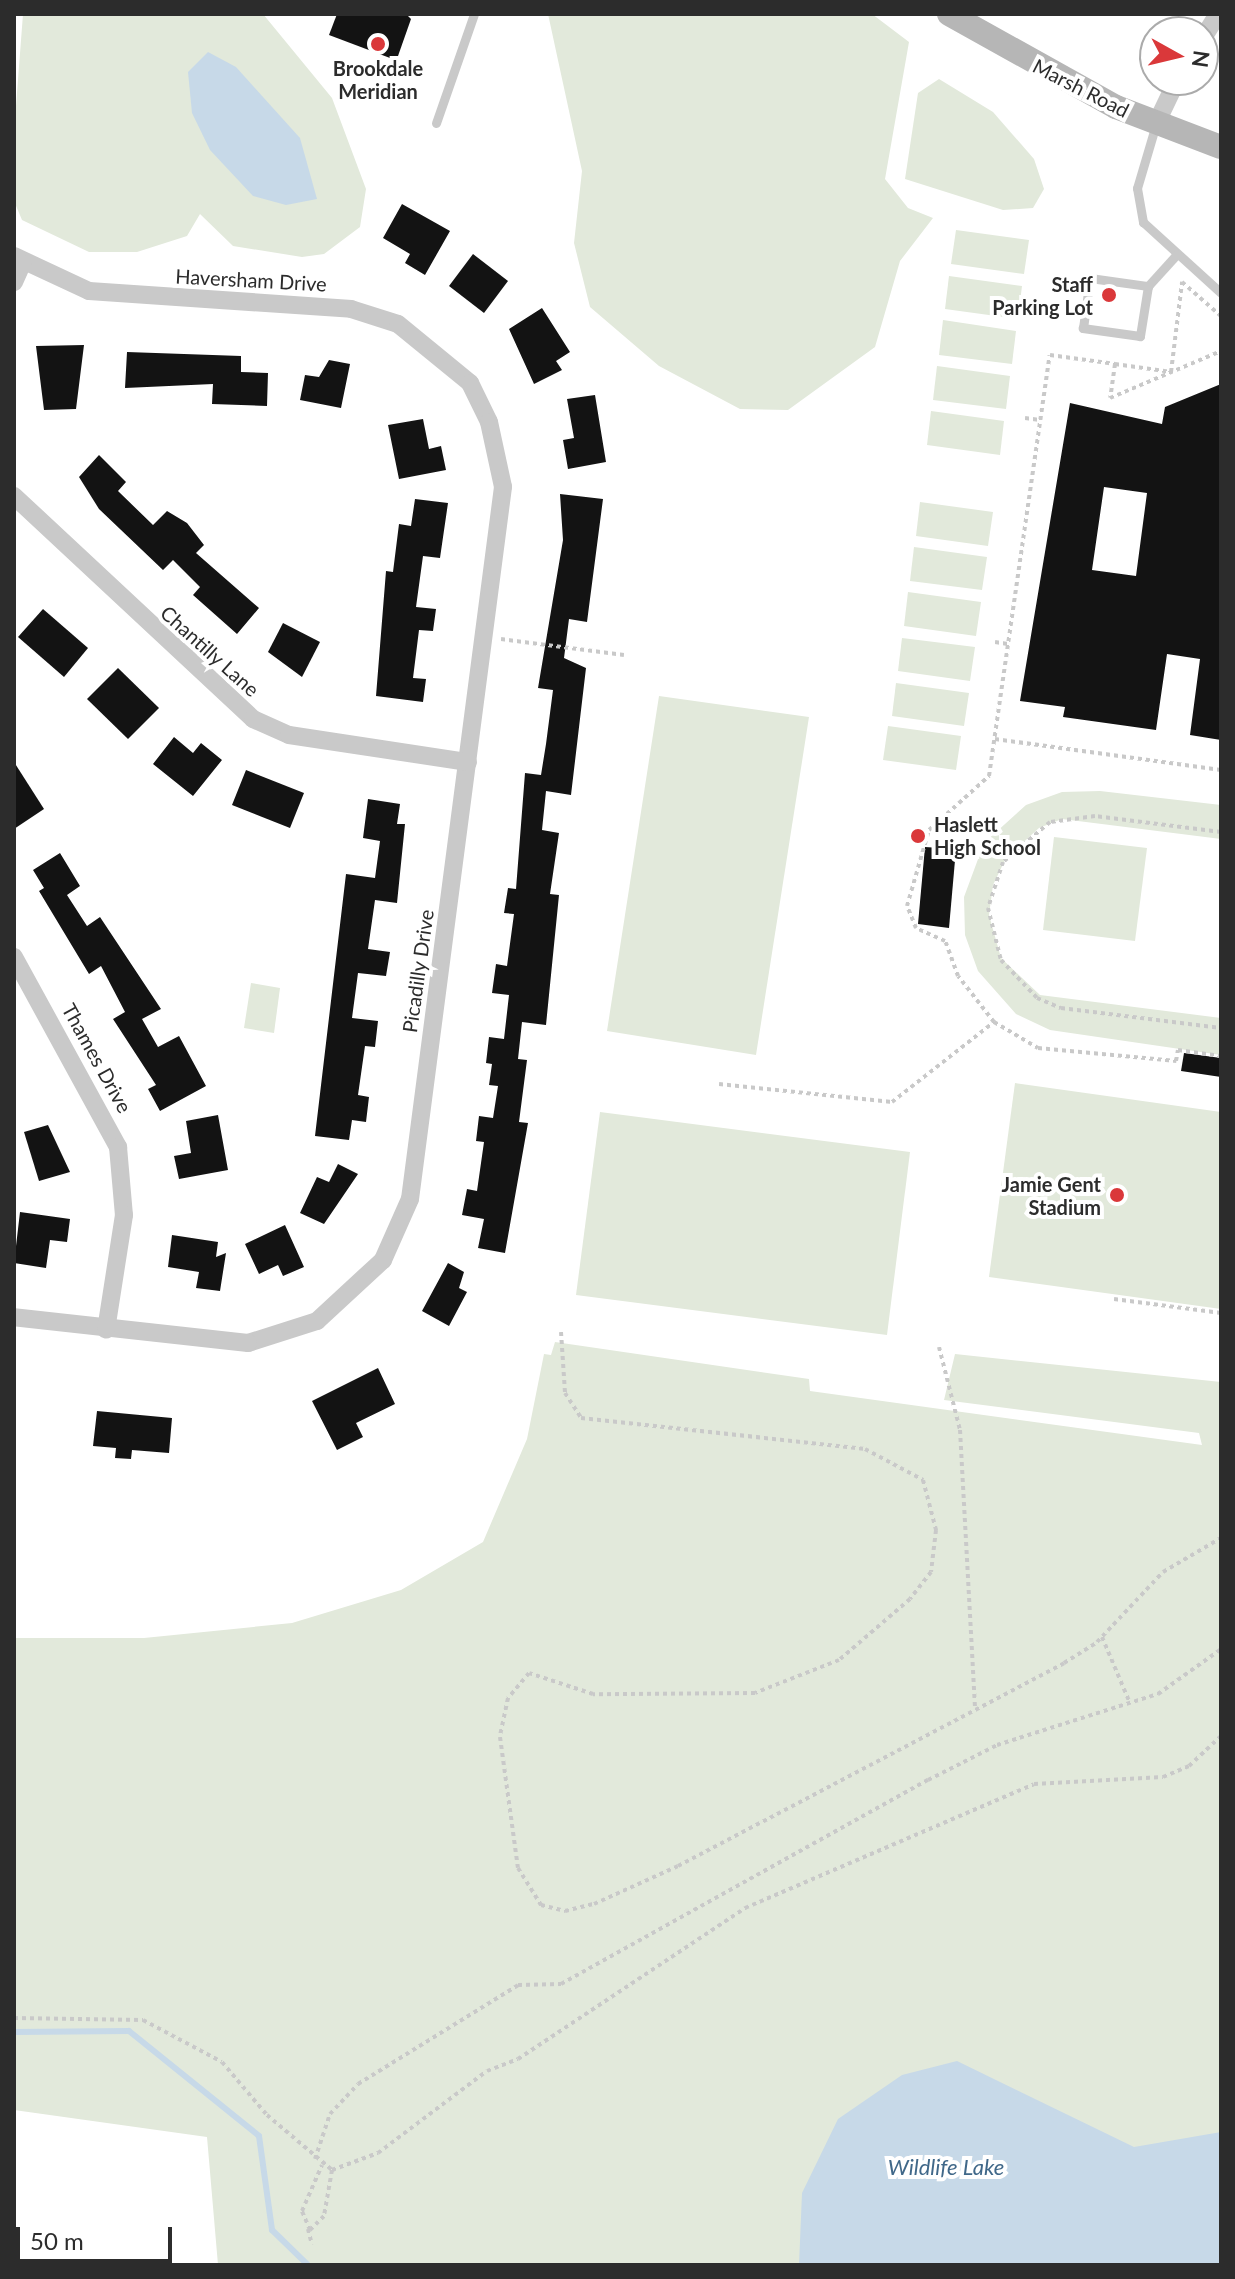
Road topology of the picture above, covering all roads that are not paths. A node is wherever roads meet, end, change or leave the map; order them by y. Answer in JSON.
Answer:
{"nodes":[{"id":1,"x":474,"y":14,"type":"edge"},
{"id":2,"x":949,"y":14,"type":"edge"},
{"id":3,"x":1169,"y":96,"type":"edge"},
{"id":4,"x":436,"y":123,"type":"dead end"},
{"id":5,"x":1156,"y":124,"type":"junction"},
{"id":6,"x":1221,"y":147,"type":"edge"},
{"id":7,"x":1177,"y":254,"type":"junction"},
{"id":8,"x":18,"y":260,"type":"edge"},
{"id":9,"x":14,"y":282,"type":"edge"},
{"id":10,"x":1148,"y":286,"type":"junction"},
{"id":11,"x":1221,"y":293,"type":"edge"},
{"id":12,"x":470,"y":383,"type":"joint"},
{"id":13,"x":14,"y":496,"type":"edge"},
{"id":14,"x":468,"y":762,"type":"junction"},
{"id":15,"x":14,"y":957,"type":"edge"},
{"id":16,"x":14,"y":1317,"type":"edge"},
{"id":17,"x":106,"y":1330,"type":"junction"}],
"edges":[{"from":1,"to":4,"type":"lane"},
{"from":2,"to":5,"type":"main road","name":"Marsh Road"},
{"from":3,"to":5,"type":"street"},
{"from":5,"to":6,"type":"main road","name":"Marsh Road"},
{"from":5,"to":7,"type":"lane"},
{"from":7,"to":10,"type":"lane"},
{"from":7,"to":11,"type":"lane"},
{"from":8,"to":9,"type":"street"},
{"from":8,"to":12,"type":"street","name":"Haversham Drive"},
{"from":10,"to":10,"type":"lane"},
{"from":12,"to":14,"type":"street","name":"Picadilly Drive"},
{"from":13,"to":14,"type":"street","name":"Chantilly Lane"},
{"from":14,"to":17,"type":"street","name":"Picadilly Drive"},
{"from":15,"to":17,"type":"street","name":"Thames Drive"},
{"from":16,"to":17,"type":"street","name":"Picadilly Drive"}]}
